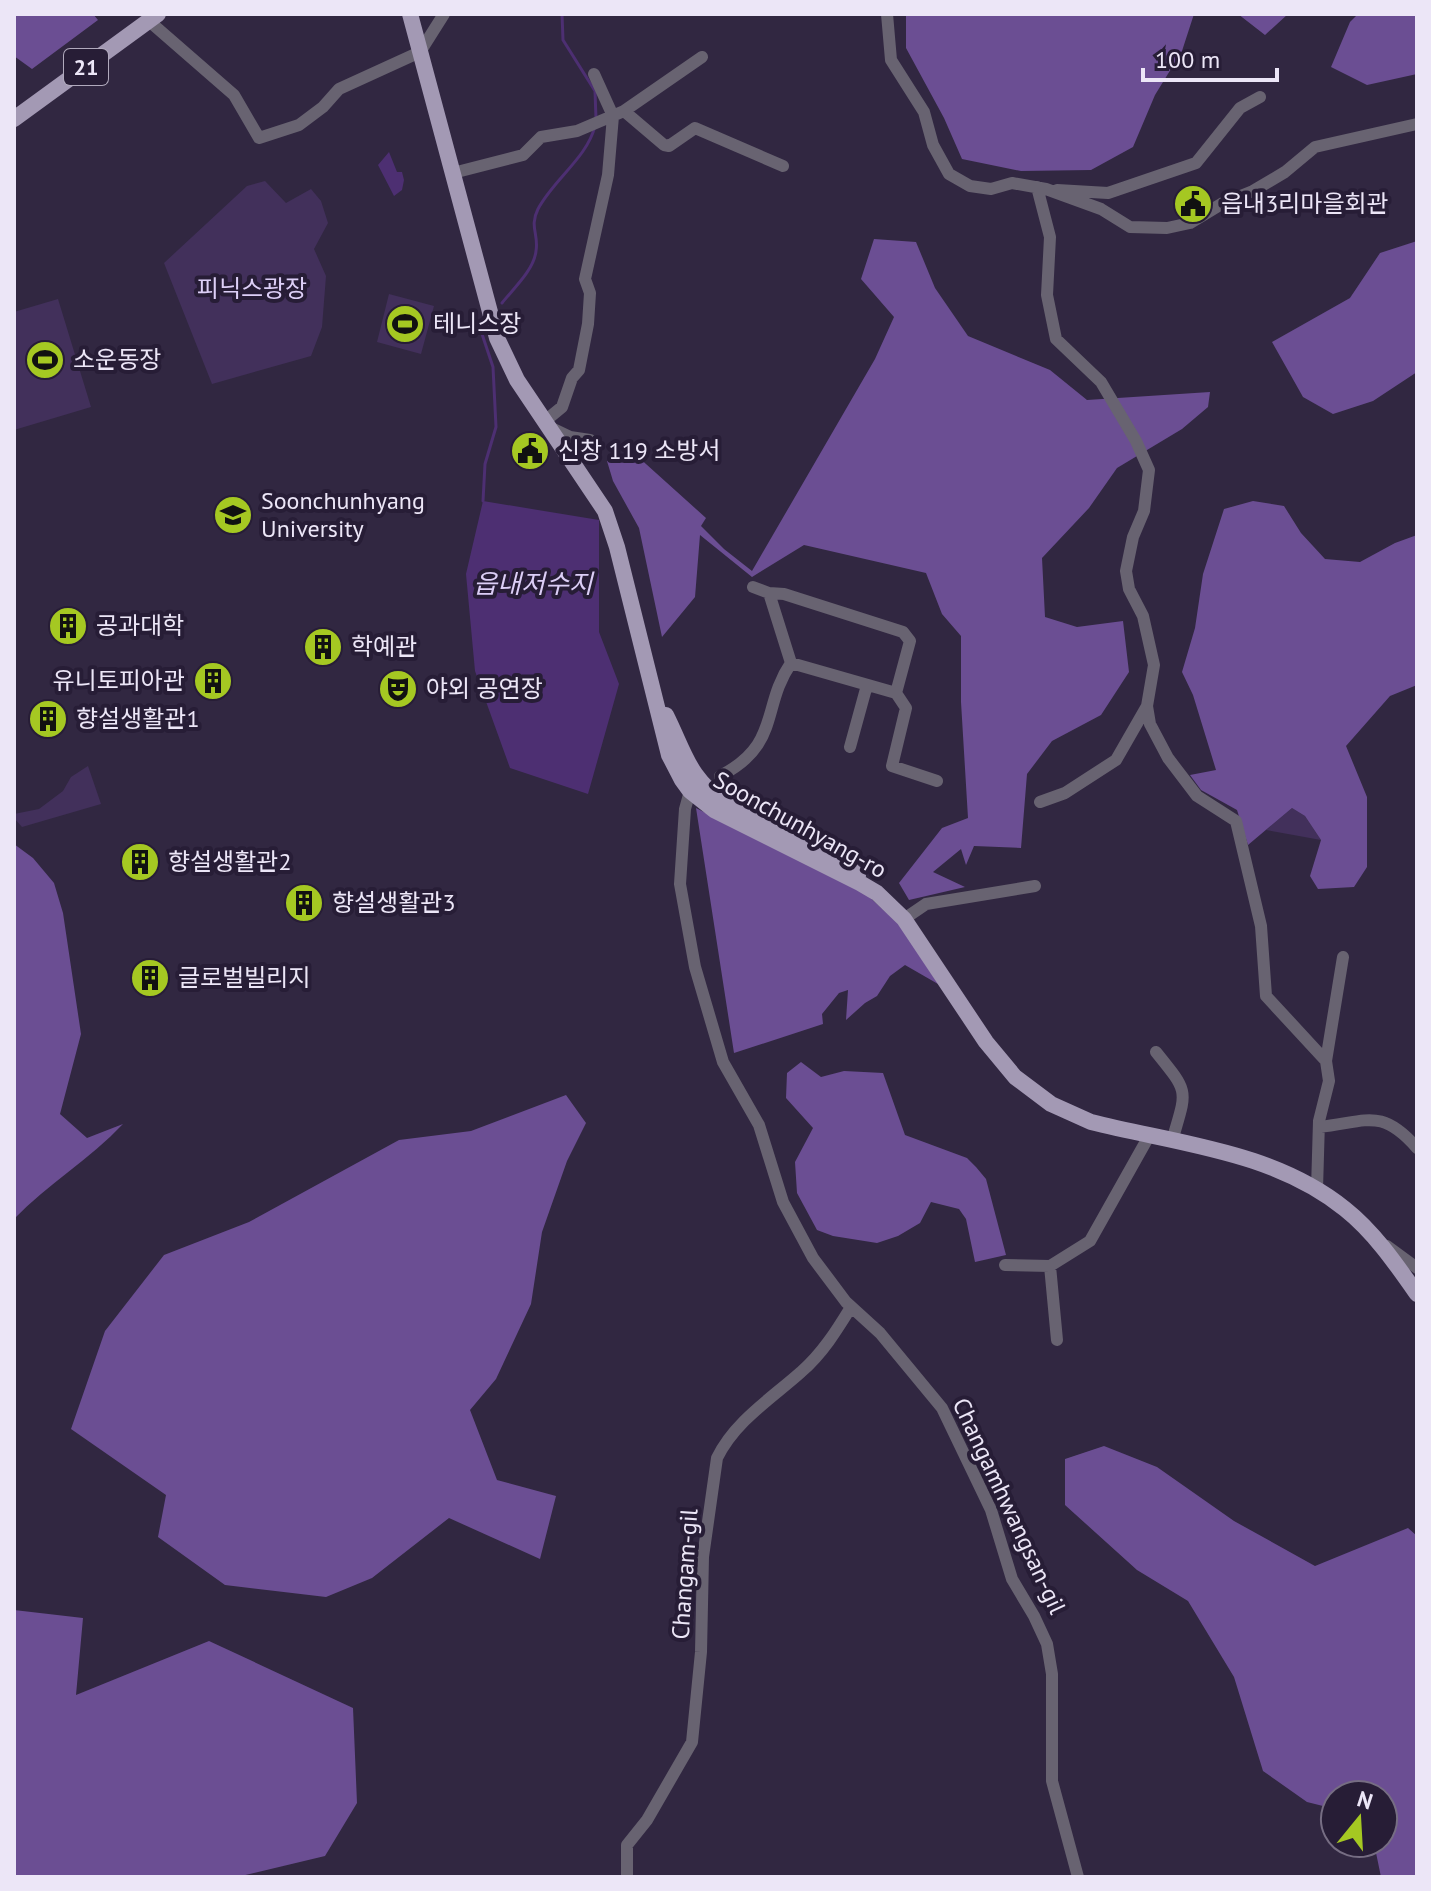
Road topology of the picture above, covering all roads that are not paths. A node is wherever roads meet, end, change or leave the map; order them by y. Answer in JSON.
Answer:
{"nodes":[{"id":1,"x":410,"y":14,"type":"edge"},
{"id":2,"x":444,"y":14,"type":"edge"},
{"id":3,"x":887,"y":14,"type":"edge"},
{"id":4,"x":149,"y":16,"type":"edge"},
{"id":5,"x":420,"y":52,"type":"junction"},
{"id":6,"x":702,"y":57,"type":"dead end"},
{"id":7,"x":594,"y":74,"type":"dead end"},
{"id":8,"x":1260,"y":97,"type":"dead end"},
{"id":9,"x":14,"y":108,"type":"edge"},
{"id":10,"x":619,"y":114,"type":"junction"},
{"id":11,"x":14,"y":119,"type":"edge"},
{"id":12,"x":1417,"y":124,"type":"edge"},
{"id":13,"x":783,"y":166,"type":"dead end"},
{"id":14,"x":453,"y":173,"type":"junction"},
{"id":15,"x":1041,"y":188,"type":"junction"},
{"id":16,"x":547,"y":424,"type":"junction"},
{"id":17,"x":590,"y":440,"type":"dead end"},
{"id":18,"x":753,"y":587,"type":"dead end"},
{"id":19,"x":769,"y":593,"type":"junction"},
{"id":20,"x":791,"y":663,"type":"junction"},
{"id":21,"x":867,"y":685,"type":"junction"},
{"id":22,"x":653,"y":692,"type":"junction"},
{"id":23,"x":896,"y":693,"type":"junction"},
{"id":24,"x":1147,"y":706,"type":"junction"},
{"id":25,"x":850,"y":747,"type":"dead end"},
{"id":26,"x":690,"y":770,"type":"junction"},
{"id":27,"x":720,"y":776,"type":"junction"},
{"id":28,"x":937,"y":781,"type":"dead end"},
{"id":29,"x":690,"y":791,"type":"junction"},
{"id":30,"x":1040,"y":802,"type":"dead end"},
{"id":31,"x":728,"y":805,"type":"junction"},
{"id":32,"x":1035,"y":886,"type":"dead end"},
{"id":33,"x":877,"y":893,"type":"junction"},
{"id":34,"x":904,"y":919,"type":"junction"},
{"id":35,"x":1343,"y":957,"type":"dead end"},
{"id":36,"x":1156,"y":1052,"type":"dead end"},
{"id":37,"x":1326,"y":1061,"type":"junction"},
{"id":38,"x":1319,"y":1127,"type":"junction"},
{"id":39,"x":1149,"y":1136,"type":"junction"},
{"id":40,"x":1172,"y":1141,"type":"junction"},
{"id":41,"x":1417,"y":1148,"type":"edge"},
{"id":42,"x":1317,"y":1189,"type":"junction"},
{"id":43,"x":1005,"y":1265,"type":"dead end"},
{"id":44,"x":1050,"y":1266,"type":"junction"},
{"id":45,"x":1415,"y":1281,"type":"edge"},
{"id":46,"x":851,"y":1307,"type":"junction"},
{"id":47,"x":1057,"y":1340,"type":"dead end"},
{"id":48,"x":627,"y":1877,"type":"edge"},
{"id":49,"x":1078,"y":1877,"type":"edge"}],
"edges":[{"from":1,"to":5,"type":"main road","name":"Soonchunhyang-ro"},
{"from":2,"to":5,"type":"street"},
{"from":3,"to":15,"type":"street"},
{"from":4,"to":5,"type":"street"},
{"from":4,"to":9,"type":"main road","number":"21"},
{"from":4,"to":11,"type":"main road","number":"21"},
{"from":5,"to":14,"type":"main road","name":"Soonchunhyang-ro"},
{"from":6,"to":10,"type":"street"},
{"from":7,"to":10,"type":"street"},
{"from":8,"to":15,"type":"street"},
{"from":10,"to":13,"type":"street"},
{"from":10,"to":14,"type":"street"},
{"from":10,"to":16,"type":"street"},
{"from":12,"to":15,"type":"street"},
{"from":14,"to":16,"type":"main road","name":"Soonchunhyang-ro"},
{"from":15,"to":24,"type":"street"},
{"from":16,"to":17,"type":"street"},
{"from":16,"to":22,"type":"main road","name":"Soonchunhyang-ro"},
{"from":18,"to":19,"type":"street"},
{"from":19,"to":20,"type":"street"},
{"from":19,"to":23,"type":"street"},
{"from":20,"to":21,"type":"street"},
{"from":20,"to":27,"type":"street"},
{"from":21,"to":23,"type":"street"},
{"from":21,"to":25,"type":"street"},
{"from":22,"to":26,"type":"main road"},
{"from":22,"to":29,"type":"main road","name":"Soonchunhyang-ro"},
{"from":23,"to":28,"type":"street"},
{"from":24,"to":30,"type":"street"},
{"from":24,"to":37,"type":"street"},
{"from":26,"to":27,"type":"street"},
{"from":26,"to":31,"type":"main road"},
{"from":27,"to":31,"type":"street"},
{"from":29,"to":33,"type":"main road","name":"Soonchunhyang-ro"},
{"from":29,"to":46,"type":"street","name":"Changamhwangsan-gil"},
{"from":31,"to":33,"type":"main road"},
{"from":32,"to":34,"type":"street"},
{"from":33,"to":34,"type":"main road","name":"Soonchunhyang-ro"},
{"from":34,"to":39,"type":"main road","name":"Soonchunhyang-ro"},
{"from":35,"to":37,"type":"street"},
{"from":36,"to":40,"type":"street"},
{"from":37,"to":38,"type":"street"},
{"from":38,"to":41,"type":"street"},
{"from":38,"to":42,"type":"street"},
{"from":39,"to":40,"type":"main road","name":"Soonchunhyang-ro"},
{"from":39,"to":44,"type":"street"},
{"from":40,"to":42,"type":"main road","name":"Soonchunhyang-ro"},
{"from":42,"to":45,"type":"main road","name":"Soonchunhyang-ro"},
{"from":43,"to":44,"type":"street"},
{"from":44,"to":47,"type":"street"},
{"from":46,"to":48,"type":"street","name":"Changam-gil"},
{"from":46,"to":49,"type":"street","name":"Changamhwangsan-gil"}]}
